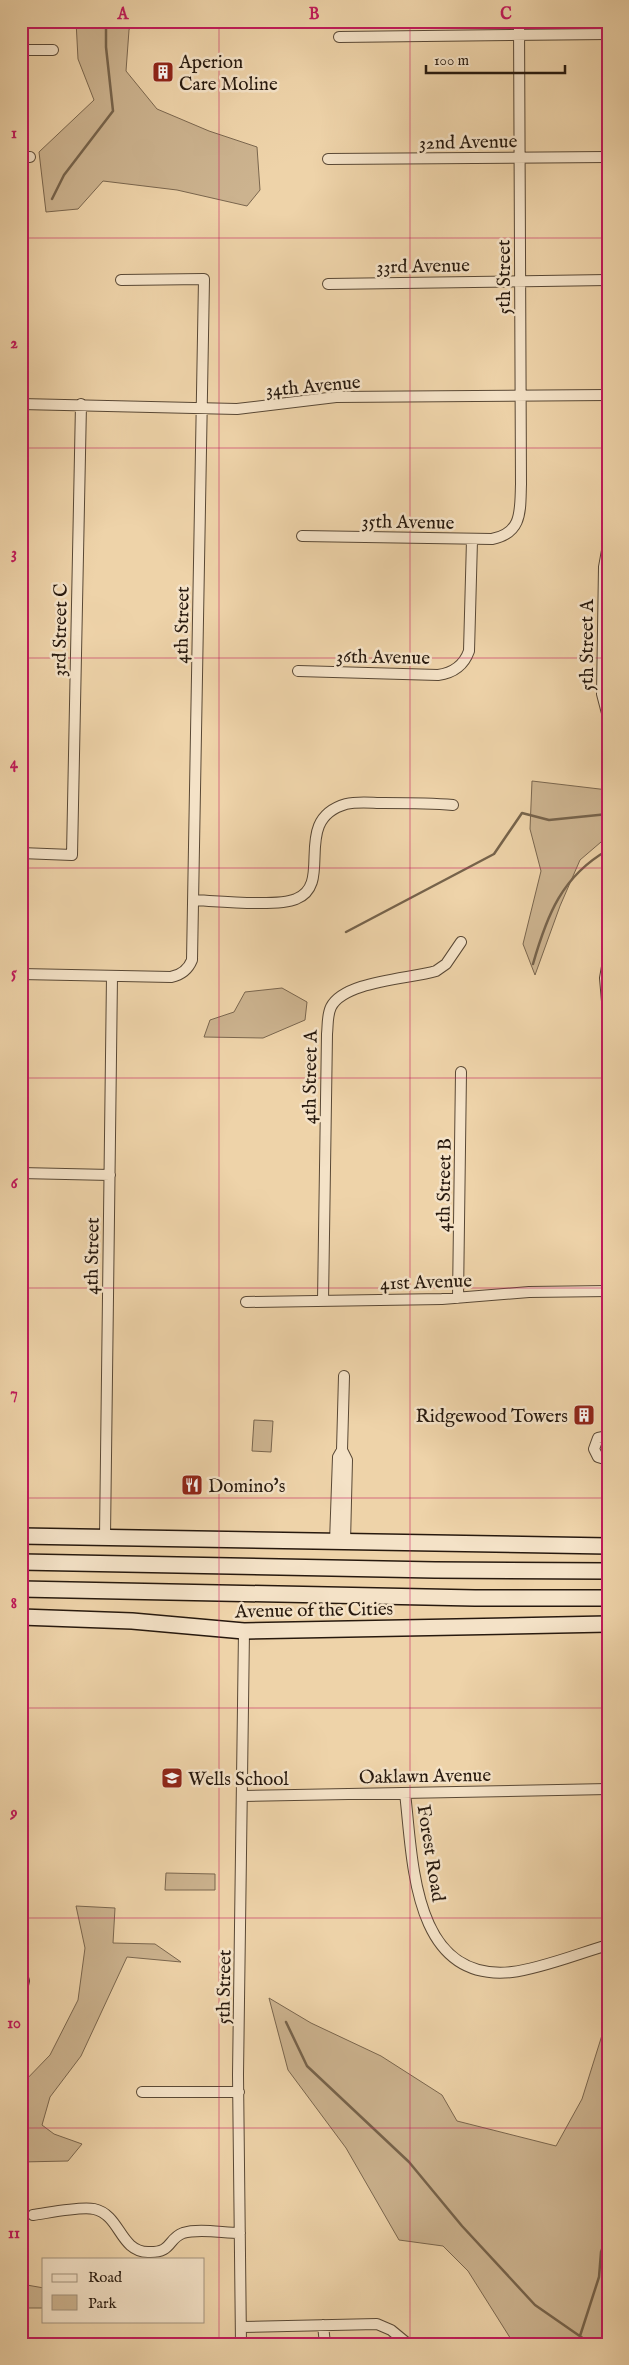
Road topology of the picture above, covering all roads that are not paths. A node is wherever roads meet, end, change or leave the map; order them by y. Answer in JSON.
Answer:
{"nodes":[{"id":1,"x":519,"y":21,"type":"edge"},
{"id":2,"x":608,"y":34,"type":"edge"},
{"id":3,"x":519,"y":35,"type":"junction"},
{"id":4,"x":339,"y":37,"type":"dead end"},
{"id":5,"x":21,"y":50,"type":"edge"},
{"id":6,"x":53,"y":50,"type":"dead end"},
{"id":7,"x":608,"y":157,"type":"edge"},
{"id":8,"x":520,"y":158,"type":"junction"},
{"id":9,"x":328,"y":159,"type":"dead end"},
{"id":10,"x":121,"y":280,"type":"dead end"},
{"id":11,"x":608,"y":280,"type":"edge"},
{"id":12,"x":520,"y":281,"type":"junction"},
{"id":13,"x":328,"y":284,"type":"dead end"},
{"id":14,"x":608,"y":395,"type":"edge"},
{"id":15,"x":520,"y":396,"type":"junction"},
{"id":16,"x":21,"y":404,"type":"edge"},
{"id":17,"x":81,"y":404,"type":"junction"},
{"id":18,"x":202,"y":408,"type":"junction"},
{"id":19,"x":512,"y":531,"type":"joint"},
{"id":20,"x":302,"y":536,"type":"dead end"},
{"id":21,"x":472,"y":540,"type":"junction"},
{"id":22,"x":608,"y":545,"type":"edge"},
{"id":23,"x":298,"y":671,"type":"dead end"},
{"id":24,"x":607,"y":717,"type":"edge"},
{"id":25,"x":453,"y":805,"type":"dead end"},
{"id":26,"x":21,"y":853,"type":"edge"},
{"id":27,"x":193,"y":900,"type":"junction"},
{"id":28,"x":462,"y":942,"type":"dead end"},
{"id":29,"x":608,"y":961,"type":"edge"},
{"id":30,"x":21,"y":974,"type":"edge"},
{"id":31,"x":112,"y":976,"type":"junction"},
{"id":32,"x":608,"y":1013,"type":"edge"},
{"id":33,"x":462,"y":1072,"type":"dead end"},
{"id":34,"x":21,"y":1173,"type":"edge"},
{"id":35,"x":110,"y":1175,"type":"junction"},
{"id":36,"x":608,"y":1292,"type":"edge"},
{"id":37,"x":458,"y":1298,"type":"junction"},
{"id":38,"x":323,"y":1301,"type":"junction"},
{"id":39,"x":246,"y":1302,"type":"dead end"},
{"id":40,"x":344,"y":1376,"type":"dead end"},
{"id":41,"x":608,"y":1436,"type":"edge"},
{"id":42,"x":608,"y":1460,"type":"edge"},
{"id":43,"x":21,"y":1536,"type":"edge"},
{"id":44,"x":105,"y":1537,"type":"junction"},
{"id":45,"x":340,"y":1542,"type":"junction"},
{"id":46,"x":608,"y":1546,"type":"edge"},
{"id":47,"x":21,"y":1562,"type":"edge"},
{"id":48,"x":608,"y":1571,"type":"edge"},
{"id":49,"x":21,"y":1589,"type":"edge"},
{"id":50,"x":608,"y":1598,"type":"edge"},
{"id":51,"x":21,"y":1617,"type":"edge"},
{"id":52,"x":608,"y":1624,"type":"edge"},
{"id":53,"x":244,"y":1631,"type":"junction"},
{"id":54,"x":608,"y":1788,"type":"edge"},
{"id":55,"x":405,"y":1793,"type":"junction"},
{"id":56,"x":244,"y":1796,"type":"junction"},
{"id":57,"x":608,"y":1945,"type":"edge"},
{"id":58,"x":23,"y":1977,"type":"edge"},
{"id":59,"x":21,"y":1994,"type":"edge"},
{"id":60,"x":142,"y":2092,"type":"dead end"},
{"id":61,"x":239,"y":2092,"type":"junction"},
{"id":62,"x":33,"y":2215,"type":"dead end"},
{"id":63,"x":240,"y":2233,"type":"junction"},
{"id":64,"x":323,"y":2325,"type":"junction"},
{"id":65,"x":242,"y":2327,"type":"junction"},
{"id":66,"x":242,"y":2344,"type":"edge"},
{"id":67,"x":325,"y":2344,"type":"edge"},
{"id":68,"x":408,"y":2344,"type":"edge"}],
"edges":[{"from":1,"to":3,"type":"street","name":"5th Street"},
{"from":2,"to":3,"type":"street"},
{"from":3,"to":4,"type":"street"},
{"from":3,"to":8,"type":"street","name":"5th Street"},
{"from":5,"to":6,"type":"street"},
{"from":7,"to":8,"type":"street","name":"32nd Avenue"},
{"from":8,"to":9,"type":"street","name":"32nd Avenue"},
{"from":8,"to":12,"type":"street","name":"5th Street"},
{"from":10,"to":18,"type":"street","name":"4th Street"},
{"from":11,"to":12,"type":"street","name":"33rd Avenue"},
{"from":12,"to":13,"type":"street","name":"33rd Avenue"},
{"from":12,"to":15,"type":"street","name":"5th Street"},
{"from":14,"to":15,"type":"street","name":"34th Avenue"},
{"from":15,"to":18,"type":"street","name":"34th Avenue"},
{"from":15,"to":19,"type":"street","name":"5th Street"},
{"from":16,"to":17,"type":"street","name":"34th Avenue"},
{"from":17,"to":18,"type":"street","name":"34th Avenue"},
{"from":17,"to":26,"type":"street","name":"3rd Street C"},
{"from":18,"to":27,"type":"street","name":"4th Street"},
{"from":19,"to":21,"type":"street","name":"35th Avenue"},
{"from":20,"to":21,"type":"street","name":"35th Avenue"},
{"from":21,"to":23,"type":"street","name":"36th Avenue"},
{"from":22,"to":24,"type":"street","name":"5th Street A"},
{"from":25,"to":27,"type":"street"},
{"from":27,"to":31,"type":"street","name":"4th Street"},
{"from":28,"to":38,"type":"street","name":"4th Street A"},
{"from":29,"to":32,"type":"street"},
{"from":30,"to":31,"type":"street"},
{"from":31,"to":35,"type":"street","name":"4th Street"},
{"from":33,"to":37,"type":"street","name":"4th Street B"},
{"from":34,"to":35,"type":"street"},
{"from":35,"to":44,"type":"street","name":"4th Street"},
{"from":36,"to":37,"type":"street","name":"41st Avenue"},
{"from":37,"to":38,"type":"street","name":"41st Avenue"},
{"from":38,"to":39,"type":"street","name":"41st Avenue"},
{"from":40,"to":45,"type":"street"},
{"from":41,"to":42,"type":"street"},
{"from":43,"to":44,"type":"main road"},
{"from":44,"to":45,"type":"main road"},
{"from":45,"to":46,"type":"main road"},
{"from":47,"to":48,"type":"main road","name":"Avenue of the Cities"},
{"from":49,"to":50,"type":"main road","name":"Avenue of the Cities"},
{"from":51,"to":53,"type":"main road","name":"Avenue of the Cities"},
{"from":52,"to":53,"type":"main road","name":"Avenue of the Cities"},
{"from":53,"to":56,"type":"street","name":"5th Street"},
{"from":54,"to":55,"type":"street","name":"Oaklawn Avenue"},
{"from":55,"to":56,"type":"street","name":"Oaklawn Avenue"},
{"from":55,"to":57,"type":"street","name":"Forest Road"},
{"from":56,"to":61,"type":"street","name":"5th Street"},
{"from":58,"to":59,"type":"street"},
{"from":60,"to":61,"type":"street"},
{"from":61,"to":63,"type":"street","name":"5th Street"},
{"from":62,"to":63,"type":"street"},
{"from":63,"to":65,"type":"street","name":"5th Street"},
{"from":64,"to":65,"type":"street"},
{"from":64,"to":67,"type":"street"},
{"from":64,"to":68,"type":"street"},
{"from":65,"to":66,"type":"street","name":"5th Street"}]}
